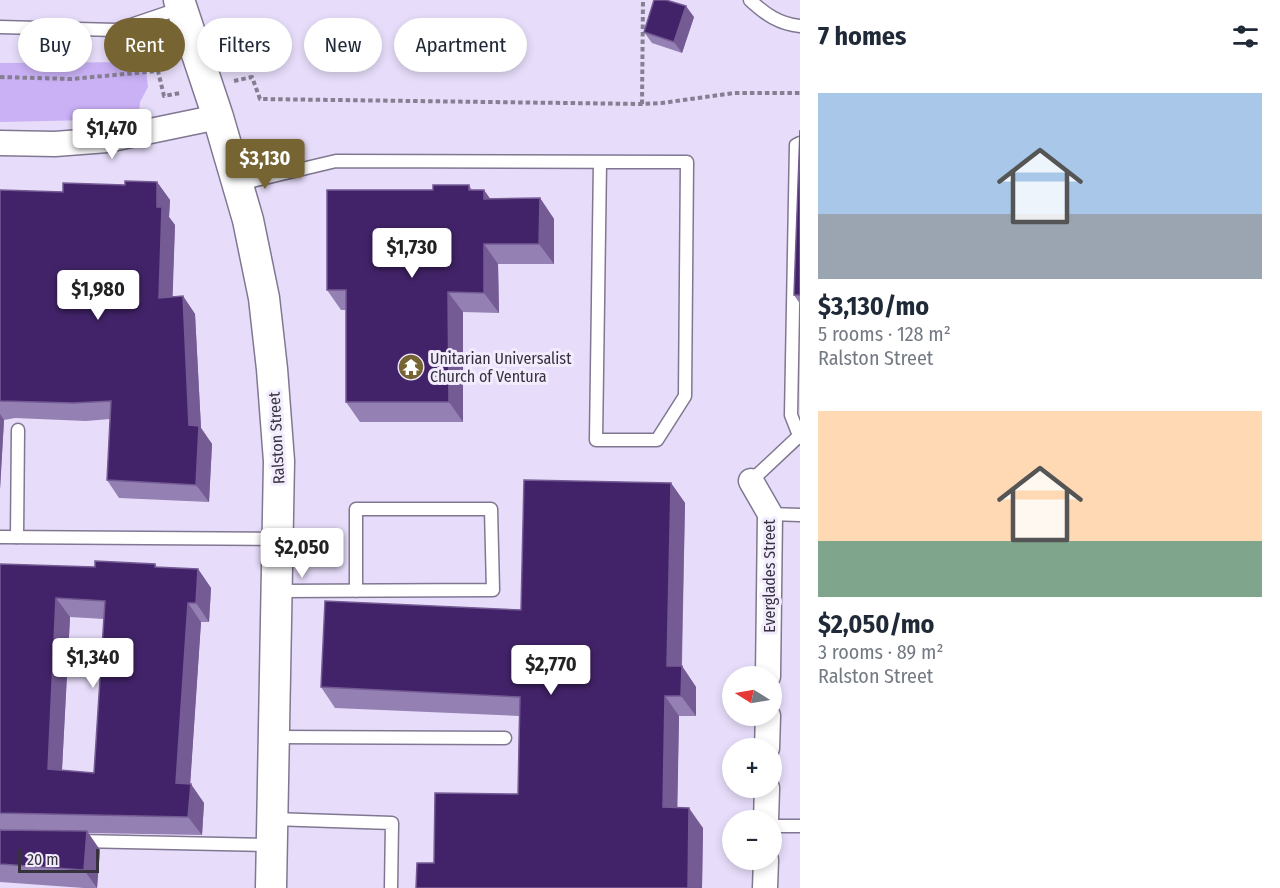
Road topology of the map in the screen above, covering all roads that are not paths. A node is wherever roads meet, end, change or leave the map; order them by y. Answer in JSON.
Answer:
{"nodes":[{"id":1,"x":750,"y":0,"type":"edge"},
{"id":2,"x":180,"y":4,"type":"edge"},
{"id":3,"x":800,"y":26,"type":"edge"},
{"id":4,"x":0,"y":27,"type":"edge"},
{"id":5,"x":218,"y":117,"type":"junction"},
{"id":6,"x":0,"y":143,"type":"edge"},
{"id":7,"x":800,"y":143,"type":"edge"},
{"id":8,"x":600,"y":162,"type":"junction"},
{"id":9,"x":239,"y":184,"type":"junction"},
{"id":10,"x":18,"y":430,"type":"dead end"},
{"id":11,"x":799,"y":438,"type":"edge"},
{"id":12,"x":751,"y":481,"type":"joint"},
{"id":13,"x":770,"y":514,"type":"junction"},
{"id":14,"x":800,"y":515,"type":"edge"},
{"id":15,"x":0,"y":537,"type":"edge"},
{"id":16,"x":17,"y":537,"type":"junction"},
{"id":17,"x":278,"y":539,"type":"junction"},
{"id":18,"x":277,"y":591,"type":"junction"},
{"id":19,"x":356,"y":591,"type":"junction"},
{"id":20,"x":768,"y":666,"type":"edge"},
{"id":21,"x":274,"y":737,"type":"junction"},
{"id":22,"x":505,"y":738,"type":"dead end"},
{"id":23,"x":782,"y":826,"type":"edge"},
{"id":24,"x":800,"y":826,"type":"edge"},
{"id":25,"x":272,"y":832,"type":"junction"},
{"id":26,"x":70,"y":841,"type":"edge"},
{"id":27,"x":766,"y":870,"type":"edge"},
{"id":28,"x":271,"y":888,"type":"edge"},
{"id":29,"x":391,"y":888,"type":"edge"},
{"id":30,"x":765,"y":888,"type":"edge"}],
"edges":[{"from":1,"to":3,"type":"lane"},
{"from":2,"to":4,"type":"lane"},
{"from":2,"to":5,"type":"street","name":"Ralston Street"},
{"from":5,"to":6,"type":"street"},
{"from":5,"to":9,"type":"street","name":"Ralston Street"},
{"from":7,"to":11,"type":"lane"},
{"from":8,"to":8,"type":"lane"},
{"from":8,"to":9,"type":"lane"},
{"from":9,"to":17,"type":"street","name":"Ralston Street"},
{"from":10,"to":16,"type":"lane"},
{"from":11,"to":12,"type":"lane"},
{"from":12,"to":13,"type":"street","name":"Everglades Street"},
{"from":13,"to":14,"type":"lane"},
{"from":13,"to":20,"type":"street","name":"Everglades Street"},
{"from":15,"to":16,"type":"lane"},
{"from":16,"to":17,"type":"lane"},
{"from":17,"to":18,"type":"street","name":"Ralston Street"},
{"from":18,"to":19,"type":"lane"},
{"from":18,"to":21,"type":"street","name":"Ralston Street"},
{"from":19,"to":19,"type":"lane"},
{"from":21,"to":22,"type":"lane"},
{"from":21,"to":25,"type":"street","name":"Ralston Street"},
{"from":23,"to":24,"type":"lane"},
{"from":25,"to":26,"type":"lane"},
{"from":25,"to":28,"type":"street","name":"Ralston Street"},
{"from":25,"to":29,"type":"lane"},
{"from":27,"to":30,"type":"street"}]}
